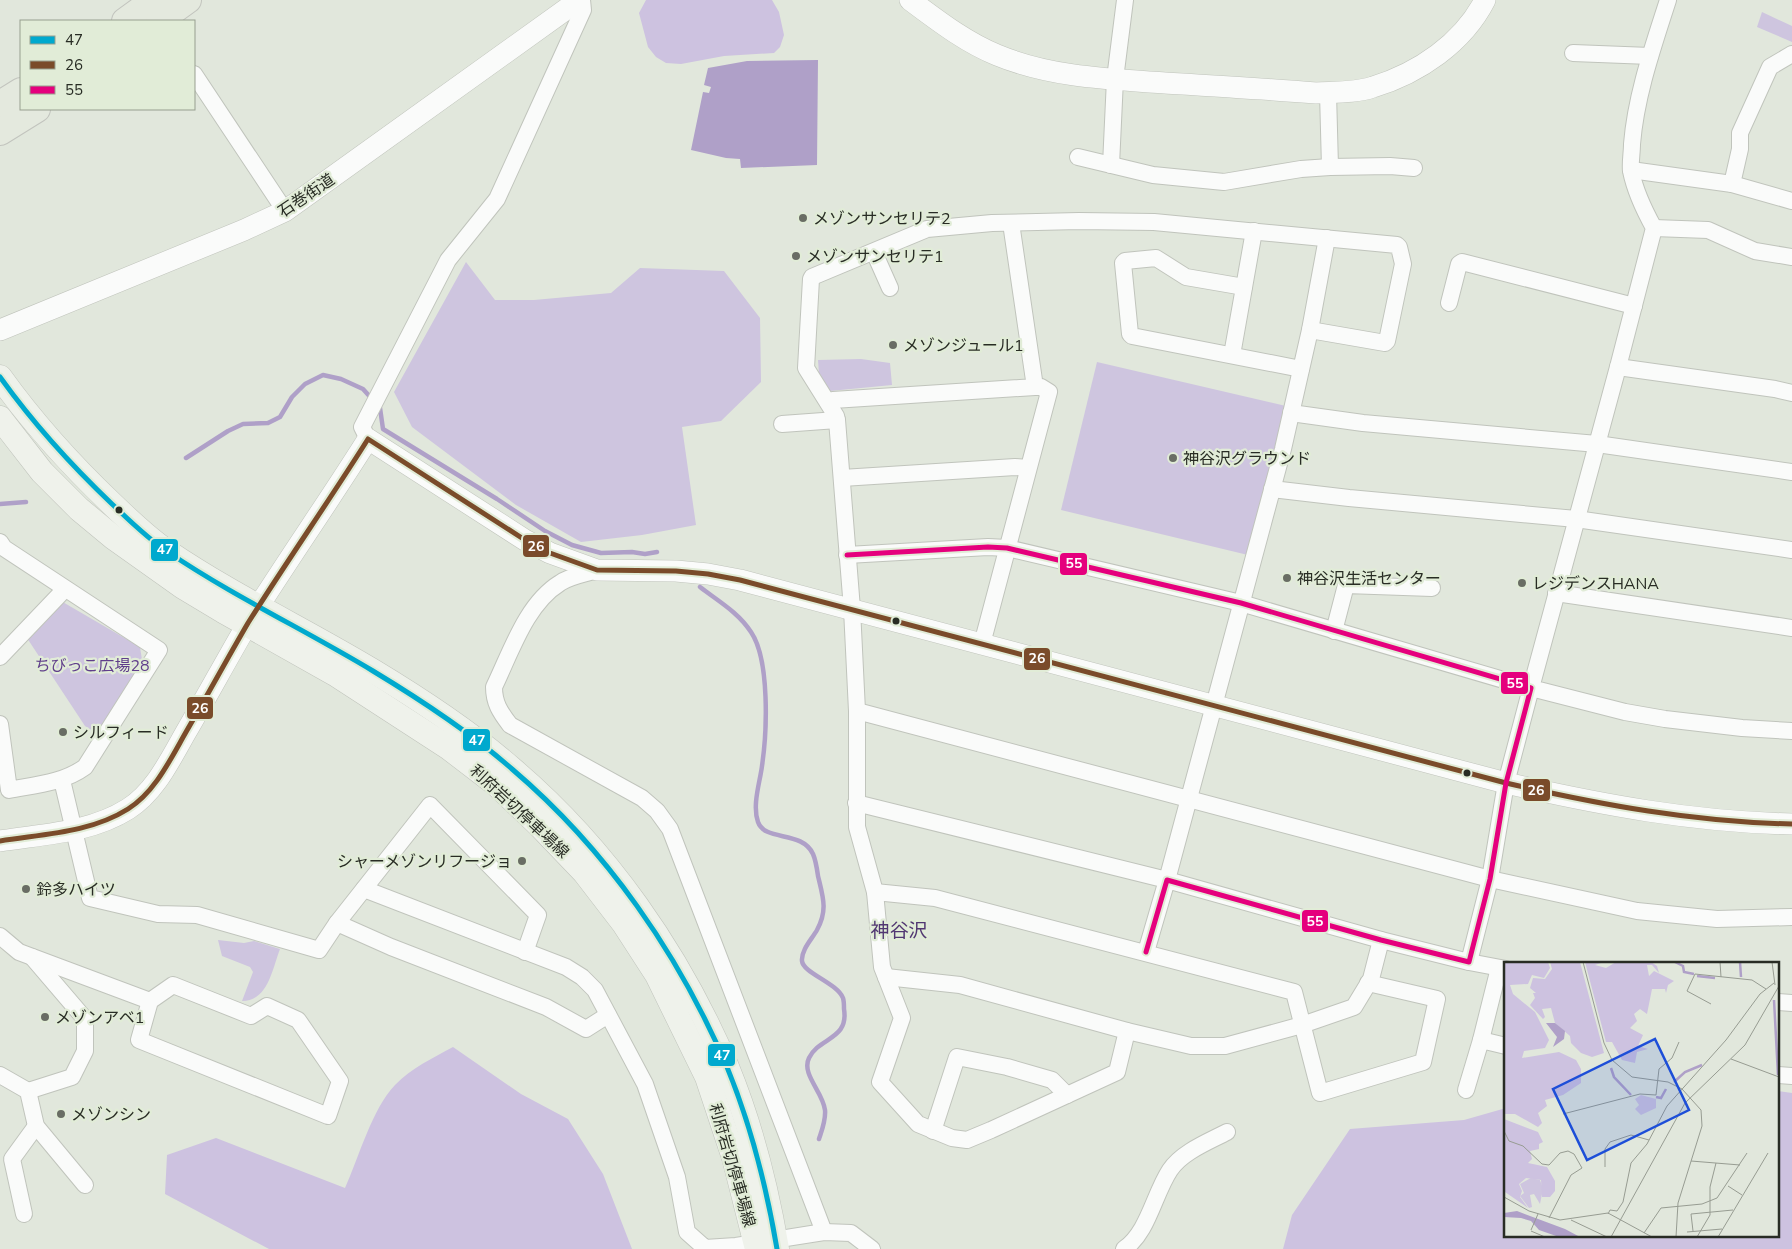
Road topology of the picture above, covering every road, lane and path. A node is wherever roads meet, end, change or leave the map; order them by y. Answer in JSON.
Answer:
{"nodes":[{"id":1,"x":154,"y":0,"type":"edge"},
{"id":2,"x":188,"y":0,"type":"edge"},
{"id":3,"x":580,"y":0,"type":"edge"},
{"id":4,"x":910,"y":0,"type":"edge"},
{"id":5,"x":1124,"y":0,"type":"edge"},
{"id":6,"x":1485,"y":0,"type":"edge"},
{"id":7,"x":1668,"y":0,"type":"edge"},
{"id":8,"x":126,"y":20,"type":"edge"},
{"id":9,"x":160,"y":20,"type":"edge"},
{"id":10,"x":1573,"y":53,"type":"dead end"},
{"id":11,"x":1792,"y":54,"type":"edge"},
{"id":12,"x":1650,"y":56,"type":"junction"},
{"id":13,"x":195,"y":76,"type":"edge"},
{"id":14,"x":1115,"y":79,"type":"junction"},
{"id":15,"x":20,"y":92,"type":"edge"},
{"id":16,"x":1328,"y":93,"type":"junction"},
{"id":17,"x":0,"y":104,"type":"edge"},
{"id":18,"x":35,"y":110,"type":"edge"},
{"id":19,"x":0,"y":132,"type":"edge"},
{"id":20,"x":1078,"y":157,"type":"dead end"},
{"id":21,"x":1111,"y":165,"type":"junction"},
{"id":22,"x":1330,"y":167,"type":"junction"},
{"id":23,"x":1414,"y":168,"type":"dead end"},
{"id":24,"x":1631,"y":170,"type":"junction"},
{"id":25,"x":1732,"y":184,"type":"junction"},
{"id":26,"x":1792,"y":201,"type":"edge"},
{"id":27,"x":285,"y":211,"type":"junction"},
{"id":28,"x":1010,"y":223,"type":"junction"},
{"id":29,"x":1654,"y":228,"type":"junction"},
{"id":30,"x":1254,"y":231,"type":"junction"},
{"id":31,"x":1327,"y":238,"type":"junction"},
{"id":32,"x":874,"y":252,"type":"junction"},
{"id":33,"x":1792,"y":257,"type":"edge"},
{"id":34,"x":1244,"y":287,"type":"junction"},
{"id":35,"x":890,"y":288,"type":"dead end"},
{"id":36,"x":1449,"y":303,"type":"dead end"},
{"id":37,"x":1634,"y":306,"type":"junction"},
{"id":38,"x":0,"y":330,"type":"edge"},
{"id":39,"x":1310,"y":330,"type":"junction"},
{"id":40,"x":1232,"y":355,"type":"junction"},
{"id":41,"x":1618,"y":367,"type":"junction"},
{"id":42,"x":1301,"y":369,"type":"junction"},
{"id":43,"x":0,"y":377,"type":"edge"},
{"id":44,"x":1035,"y":387,"type":"junction"},
{"id":45,"x":1792,"y":393,"type":"edge"},
{"id":46,"x":828,"y":402,"type":"junction"},
{"id":47,"x":1291,"y":413,"type":"junction"},
{"id":48,"x":0,"y":418,"type":"edge"},
{"id":49,"x":837,"y":420,"type":"junction"},
{"id":50,"x":782,"y":424,"type":"dead end"},
{"id":51,"x":368,"y":440,"type":"junction"},
{"id":52,"x":1597,"y":444,"type":"junction"},
{"id":53,"x":1028,"y":468,"type":"junction"},
{"id":54,"x":1792,"y":472,"type":"edge"},
{"id":55,"x":842,"y":478,"type":"junction"},
{"id":56,"x":1272,"y":489,"type":"junction"},
{"id":57,"x":1576,"y":519,"type":"junction"},
{"id":58,"x":0,"y":542,"type":"edge"},
{"id":59,"x":1006,"y":548,"type":"junction"},
{"id":60,"x":1792,"y":550,"type":"edge"},
{"id":61,"x":847,"y":554,"type":"junction"},
{"id":62,"x":596,"y":570,"type":"junction"},
{"id":63,"x":1432,"y":588,"type":"dead end"},
{"id":64,"x":65,"y":590,"type":"junction"},
{"id":65,"x":1556,"y":594,"type":"junction"},
{"id":66,"x":1241,"y":603,"type":"junction"},
{"id":67,"x":852,"y":609,"type":"junction"},
{"id":68,"x":254,"y":615,"type":"junction"},
{"id":69,"x":1792,"y":628,"type":"edge"},
{"id":70,"x":1334,"y":631,"type":"junction"},
{"id":71,"x":982,"y":644,"type":"junction"},
{"id":72,"x":0,"y":656,"type":"edge"},
{"id":73,"x":1531,"y":688,"type":"junction"},
{"id":74,"x":1214,"y":705,"type":"junction"},
{"id":75,"x":857,"y":711,"type":"junction"},
{"id":76,"x":0,"y":724,"type":"edge"},
{"id":77,"x":1792,"y":731,"type":"edge"},
{"id":78,"x":2,"y":753,"type":"edge"},
{"id":79,"x":62,"y":780,"type":"junction"},
{"id":80,"x":1506,"y":783,"type":"junction"},
{"id":81,"x":1189,"y":798,"type":"junction"},
{"id":82,"x":856,"y":803,"type":"junction"},
{"id":83,"x":1792,"y":824,"type":"edge"},
{"id":84,"x":74,"y":830,"type":"junction"},
{"id":85,"x":0,"y":841,"type":"edge"},
{"id":86,"x":1167,"y":880,"type":"junction"},
{"id":87,"x":1490,"y":880,"type":"junction"},
{"id":88,"x":364,"y":889,"type":"junction"},
{"id":89,"x":875,"y":892,"type":"junction"},
{"id":90,"x":1792,"y":918,"type":"edge"},
{"id":91,"x":337,"y":923,"type":"junction"},
{"id":92,"x":0,"y":936,"type":"edge"},
{"id":93,"x":1381,"y":940,"type":"junction"},
{"id":94,"x":525,"y":952,"type":"junction"},
{"id":95,"x":1146,"y":952,"type":"junction"},
{"id":96,"x":32,"y":957,"type":"junction"},
{"id":97,"x":1469,"y":962,"type":"junction"},
{"id":98,"x":1502,"y":969,"type":"edge"},
{"id":99,"x":886,"y":977,"type":"junction"},
{"id":100,"x":1368,"y":983,"type":"junction"},
{"id":101,"x":150,"y":1001,"type":"junction"},
{"id":102,"x":608,"y":1015,"type":"junction"},
{"id":103,"x":1302,"y":1025,"type":"junction"},
{"id":104,"x":1127,"y":1031,"type":"junction"},
{"id":105,"x":1481,"y":1040,"type":"junction"},
{"id":106,"x":1504,"y":1046,"type":"edge"},
{"id":107,"x":0,"y":1075,"type":"edge"},
{"id":108,"x":28,"y":1090,"type":"junction"},
{"id":109,"x":1466,"y":1090,"type":"dead end"},
{"id":110,"x":1067,"y":1095,"type":"junction"},
{"id":111,"x":36,"y":1126,"type":"junction"},
{"id":112,"x":933,"y":1131,"type":"junction"},
{"id":113,"x":1227,"y":1132,"type":"dead end"},
{"id":114,"x":85,"y":1185,"type":"dead end"},
{"id":115,"x":24,"y":1214,"type":"dead end"},
{"id":116,"x":824,"y":1232,"type":"junction"},
{"id":117,"x":766,"y":1245,"type":"edge"},
{"id":118,"x":872,"y":1249,"type":"edge"},
{"id":119,"x":1124,"y":1249,"type":"edge"}],
"edges":[{"from":1,"to":8,"type":"main road"},
{"from":2,"to":9,"type":"main road"},
{"from":3,"to":27,"type":"street","name":"石巻街道"},
{"from":3,"to":51,"type":"street"},
{"from":4,"to":14,"type":"street"},
{"from":5,"to":14,"type":"street"},
{"from":6,"to":16,"type":"street"},
{"from":7,"to":12,"type":"street"},
{"from":10,"to":12,"type":"street"},
{"from":11,"to":25,"type":"street"},
{"from":12,"to":24,"type":"street"},
{"from":13,"to":27,"type":"street"},
{"from":14,"to":16,"type":"street"},
{"from":14,"to":21,"type":"street"},
{"from":15,"to":17,"type":"main road"},
{"from":16,"to":22,"type":"street"},
{"from":18,"to":19,"type":"main road"},
{"from":20,"to":21,"type":"street"},
{"from":21,"to":22,"type":"street"},
{"from":22,"to":23,"type":"street"},
{"from":24,"to":25,"type":"street"},
{"from":24,"to":29,"type":"street"},
{"from":25,"to":26,"type":"street"},
{"from":27,"to":38,"type":"street","name":"石巻街道"},
{"from":28,"to":30,"type":"street"},
{"from":28,"to":32,"type":"street"},
{"from":28,"to":44,"type":"street"},
{"from":29,"to":33,"type":"street"},
{"from":29,"to":37,"type":"street"},
{"from":30,"to":31,"type":"street"},
{"from":30,"to":34,"type":"street"},
{"from":31,"to":39,"type":"street"},
{"from":31,"to":39,"type":"street"},
{"from":32,"to":35,"type":"street"},
{"from":32,"to":46,"type":"street"},
{"from":34,"to":40,"type":"street"},
{"from":34,"to":40,"type":"street"},
{"from":36,"to":37,"type":"street"},
{"from":37,"to":41,"type":"street"},
{"from":39,"to":42,"type":"street"},
{"from":40,"to":42,"type":"street"},
{"from":41,"to":45,"type":"street"},
{"from":41,"to":52,"type":"street"},
{"from":42,"to":47,"type":"street"},
{"from":43,"to":68,"type":"main road","name":"利府岩切停車場線"},
{"from":44,"to":46,"type":"street"},
{"from":44,"to":53,"type":"street"},
{"from":46,"to":49,"type":"street"},
{"from":47,"to":52,"type":"street"},
{"from":47,"to":56,"type":"street"},
{"from":48,"to":68,"type":"main road","name":"利府岩切停車場線"},
{"from":49,"to":50,"type":"street"},
{"from":49,"to":55,"type":"street"},
{"from":51,"to":62,"type":"street"},
{"from":51,"to":68,"type":"street"},
{"from":52,"to":54,"type":"street"},
{"from":52,"to":57,"type":"street"},
{"from":53,"to":55,"type":"street"},
{"from":53,"to":59,"type":"street"},
{"from":55,"to":61,"type":"street"},
{"from":56,"to":57,"type":"street"},
{"from":56,"to":66,"type":"street"},
{"from":57,"to":60,"type":"street"},
{"from":57,"to":65,"type":"street"},
{"from":58,"to":64,"type":"street"},
{"from":59,"to":61,"type":"street"},
{"from":59,"to":66,"type":"street"},
{"from":59,"to":71,"type":"street"},
{"from":61,"to":67,"type":"street"},
{"from":62,"to":67,"type":"street"},
{"from":62,"to":116,"type":"street"},
{"from":63,"to":70,"type":"street"},
{"from":64,"to":72,"type":"street"},
{"from":64,"to":79,"type":"street"},
{"from":65,"to":69,"type":"street"},
{"from":65,"to":73,"type":"street"},
{"from":66,"to":70,"type":"street"},
{"from":66,"to":74,"type":"street"},
{"from":67,"to":71,"type":"street"},
{"from":67,"to":75,"type":"street"},
{"from":68,"to":84,"type":"street"},
{"from":68,"to":117,"type":"main road","name":"利府岩切停車場線"},
{"from":70,"to":73,"type":"street"},
{"from":71,"to":74,"type":"street"},
{"from":73,"to":77,"type":"street"},
{"from":73,"to":80,"type":"street"},
{"from":74,"to":80,"type":"street"},
{"from":74,"to":81,"type":"street"},
{"from":75,"to":81,"type":"street"},
{"from":75,"to":82,"type":"street"},
{"from":76,"to":78,"type":"street"},
{"from":78,"to":79,"type":"street"},
{"from":79,"to":84,"type":"street"},
{"from":80,"to":83,"type":"street"},
{"from":80,"to":87,"type":"street"},
{"from":81,"to":86,"type":"street"},
{"from":81,"to":87,"type":"street"},
{"from":82,"to":86,"type":"street"},
{"from":82,"to":89,"type":"street"},
{"from":84,"to":85,"type":"street"},
{"from":84,"to":91,"type":"street"},
{"from":86,"to":93,"type":"street"},
{"from":86,"to":95,"type":"street"},
{"from":87,"to":90,"type":"street"},
{"from":87,"to":97,"type":"street"},
{"from":88,"to":91,"type":"street"},
{"from":88,"to":94,"type":"street"},
{"from":88,"to":94,"type":"street"},
{"from":89,"to":95,"type":"street"},
{"from":89,"to":99,"type":"street"},
{"from":91,"to":102,"type":"street"},
{"from":92,"to":96,"type":"street"},
{"from":93,"to":97,"type":"street"},
{"from":93,"to":100,"type":"street"},
{"from":94,"to":102,"type":"street"},
{"from":95,"to":103,"type":"street"},
{"from":96,"to":101,"type":"street"},
{"from":96,"to":108,"type":"street"},
{"from":97,"to":98,"type":"street"},
{"from":98,"to":105,"type":"street"},
{"from":99,"to":104,"type":"street"},
{"from":99,"to":112,"type":"street"},
{"from":100,"to":103,"type":"street"},
{"from":100,"to":103,"type":"street"},
{"from":101,"to":101,"type":"street"},
{"from":102,"to":117,"type":"street"},
{"from":103,"to":104,"type":"street"},
{"from":104,"to":110,"type":"street"},
{"from":105,"to":106,"type":"street"},
{"from":105,"to":109,"type":"street"},
{"from":107,"to":108,"type":"street"},
{"from":108,"to":111,"type":"street"},
{"from":110,"to":112,"type":"street"},
{"from":110,"to":112,"type":"street"},
{"from":111,"to":114,"type":"street"},
{"from":111,"to":115,"type":"street"},
{"from":113,"to":119,"type":"street"},
{"from":116,"to":117,"type":"street"},
{"from":116,"to":118,"type":"street"}]}
